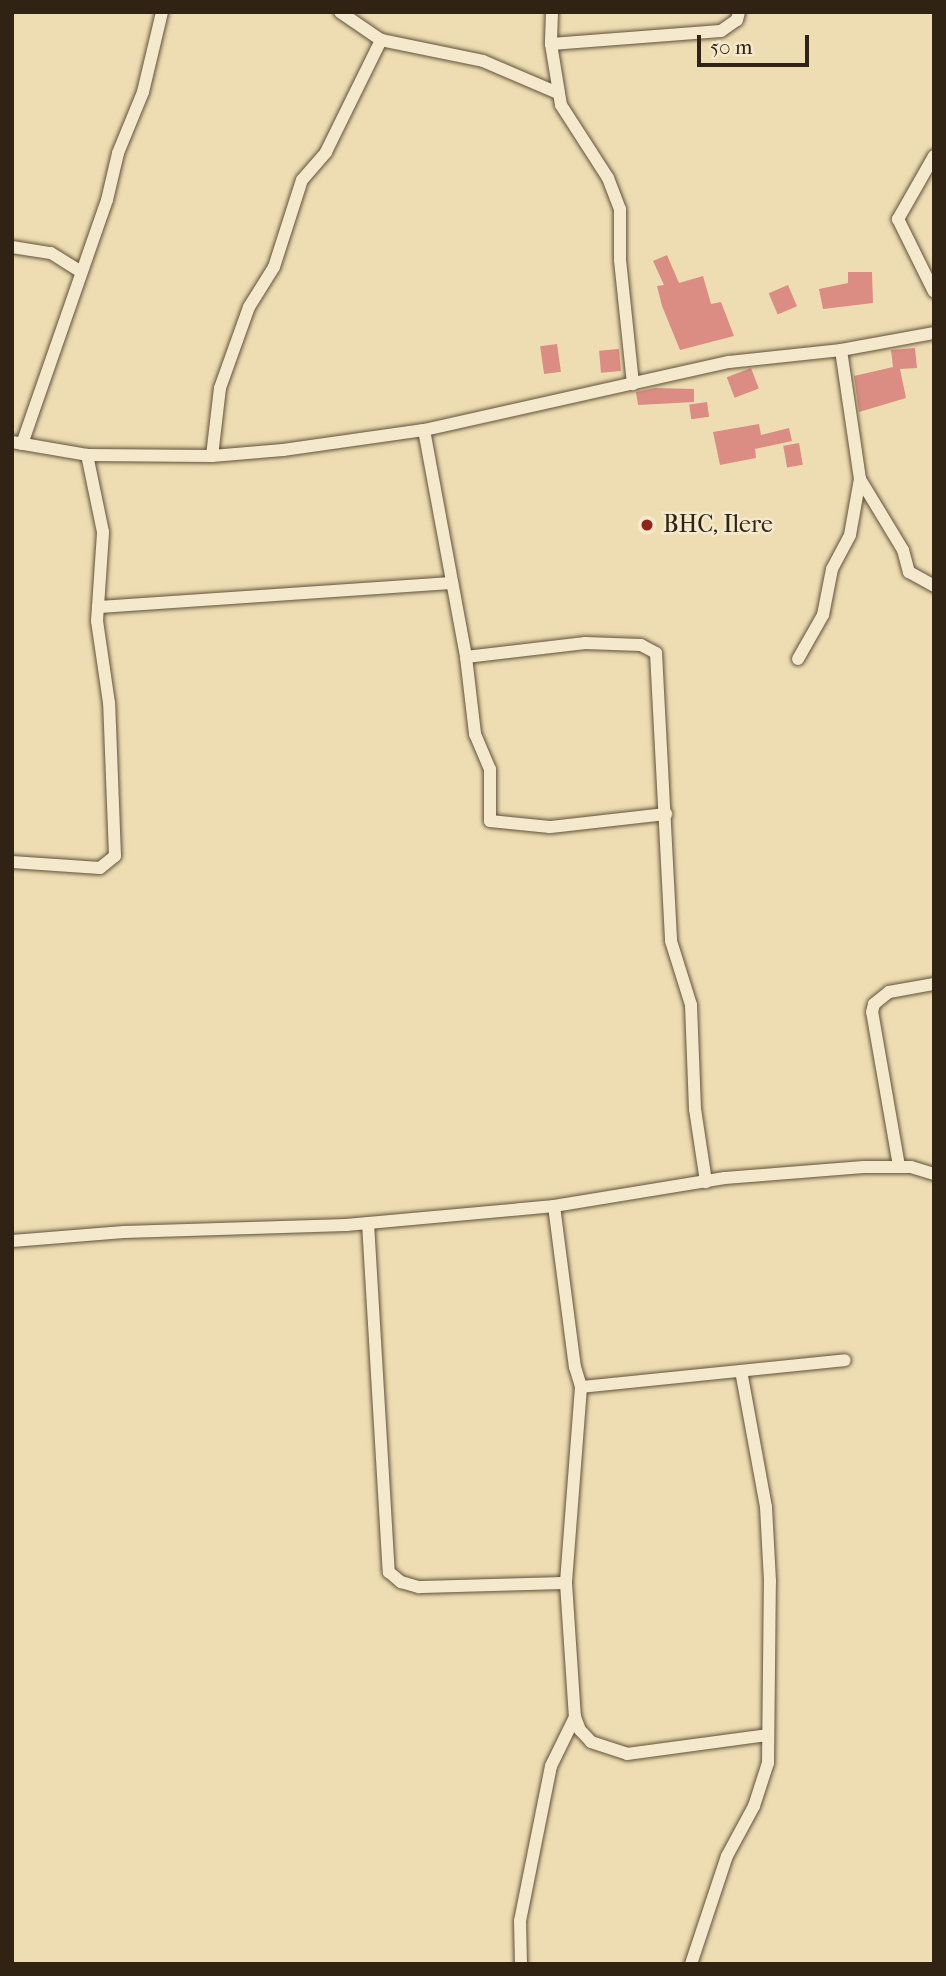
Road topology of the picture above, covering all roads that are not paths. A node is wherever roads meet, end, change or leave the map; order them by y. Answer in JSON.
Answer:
{"nodes":[{"id":1,"x":162,"y":12,"type":"edge"},
{"id":2,"x":340,"y":12,"type":"edge"},
{"id":3,"x":552,"y":12,"type":"edge"},
{"id":4,"x":740,"y":12,"type":"edge"},
{"id":5,"x":381,"y":40,"type":"junction"},
{"id":6,"x":551,"y":44,"type":"junction"},
{"id":7,"x":558,"y":93,"type":"junction"},
{"id":8,"x":934,"y":156,"type":"edge"},
{"id":9,"x":12,"y":247,"type":"edge"},
{"id":10,"x":81,"y":272,"type":"junction"},
{"id":11,"x":934,"y":292,"type":"edge"},
{"id":12,"x":934,"y":333,"type":"edge"},
{"id":13,"x":841,"y":350,"type":"junction"},
{"id":14,"x":633,"y":384,"type":"junction"},
{"id":15,"x":424,"y":430,"type":"junction"},
{"id":16,"x":17,"y":443,"type":"edge"},
{"id":17,"x":87,"y":455,"type":"junction"},
{"id":18,"x":212,"y":456,"type":"junction"},
{"id":19,"x":860,"y":479,"type":"junction"},
{"id":20,"x":452,"y":583,"type":"junction"},
{"id":21,"x":934,"y":586,"type":"edge"},
{"id":22,"x":98,"y":607,"type":"junction"},
{"id":23,"x":466,"y":657,"type":"junction"},
{"id":24,"x":798,"y":659,"type":"dead end"},
{"id":25,"x":666,"y":814,"type":"junction"},
{"id":26,"x":12,"y":862,"type":"edge"},
{"id":27,"x":934,"y":984,"type":"edge"},
{"id":28,"x":899,"y":1166,"type":"junction"},
{"id":29,"x":934,"y":1174,"type":"edge"},
{"id":30,"x":706,"y":1182,"type":"junction"},
{"id":31,"x":554,"y":1206,"type":"junction"},
{"id":32,"x":368,"y":1223,"type":"junction"},
{"id":33,"x":12,"y":1241,"type":"edge"},
{"id":34,"x":845,"y":1360,"type":"dead end"},
{"id":35,"x":741,"y":1371,"type":"junction"},
{"id":36,"x":582,"y":1387,"type":"junction"},
{"id":37,"x":566,"y":1583,"type":"junction"},
{"id":38,"x":575,"y":1717,"type":"junction"},
{"id":39,"x":767,"y":1735,"type":"junction"},
{"id":40,"x":521,"y":1964,"type":"edge"},
{"id":41,"x":691,"y":1964,"type":"edge"}],
"edges":[{"from":1,"to":10,"type":"street"},
{"from":2,"to":5,"type":"street"},
{"from":3,"to":6,"type":"street"},
{"from":4,"to":6,"type":"street"},
{"from":5,"to":7,"type":"street"},
{"from":5,"to":18,"type":"street"},
{"from":6,"to":7,"type":"street"},
{"from":7,"to":14,"type":"street"},
{"from":8,"to":11,"type":"street"},
{"from":9,"to":10,"type":"street"},
{"from":10,"to":16,"type":"street"},
{"from":12,"to":13,"type":"street"},
{"from":13,"to":14,"type":"street"},
{"from":13,"to":19,"type":"street"},
{"from":14,"to":15,"type":"street"},
{"from":15,"to":18,"type":"street"},
{"from":15,"to":20,"type":"street"},
{"from":16,"to":17,"type":"street"},
{"from":17,"to":18,"type":"street"},
{"from":17,"to":22,"type":"street"},
{"from":19,"to":21,"type":"street"},
{"from":19,"to":24,"type":"street"},
{"from":20,"to":22,"type":"street"},
{"from":20,"to":23,"type":"street"},
{"from":22,"to":26,"type":"street"},
{"from":23,"to":25,"type":"street"},
{"from":23,"to":25,"type":"street"},
{"from":25,"to":30,"type":"street"},
{"from":27,"to":28,"type":"street"},
{"from":28,"to":29,"type":"street"},
{"from":28,"to":30,"type":"street"},
{"from":30,"to":31,"type":"street"},
{"from":31,"to":32,"type":"street"},
{"from":31,"to":36,"type":"street"},
{"from":32,"to":33,"type":"street"},
{"from":32,"to":37,"type":"street"},
{"from":34,"to":35,"type":"street"},
{"from":35,"to":36,"type":"street"},
{"from":35,"to":39,"type":"street"},
{"from":36,"to":37,"type":"street"},
{"from":37,"to":38,"type":"street"},
{"from":38,"to":39,"type":"street"},
{"from":38,"to":40,"type":"street"},
{"from":39,"to":41,"type":"street"}]}
